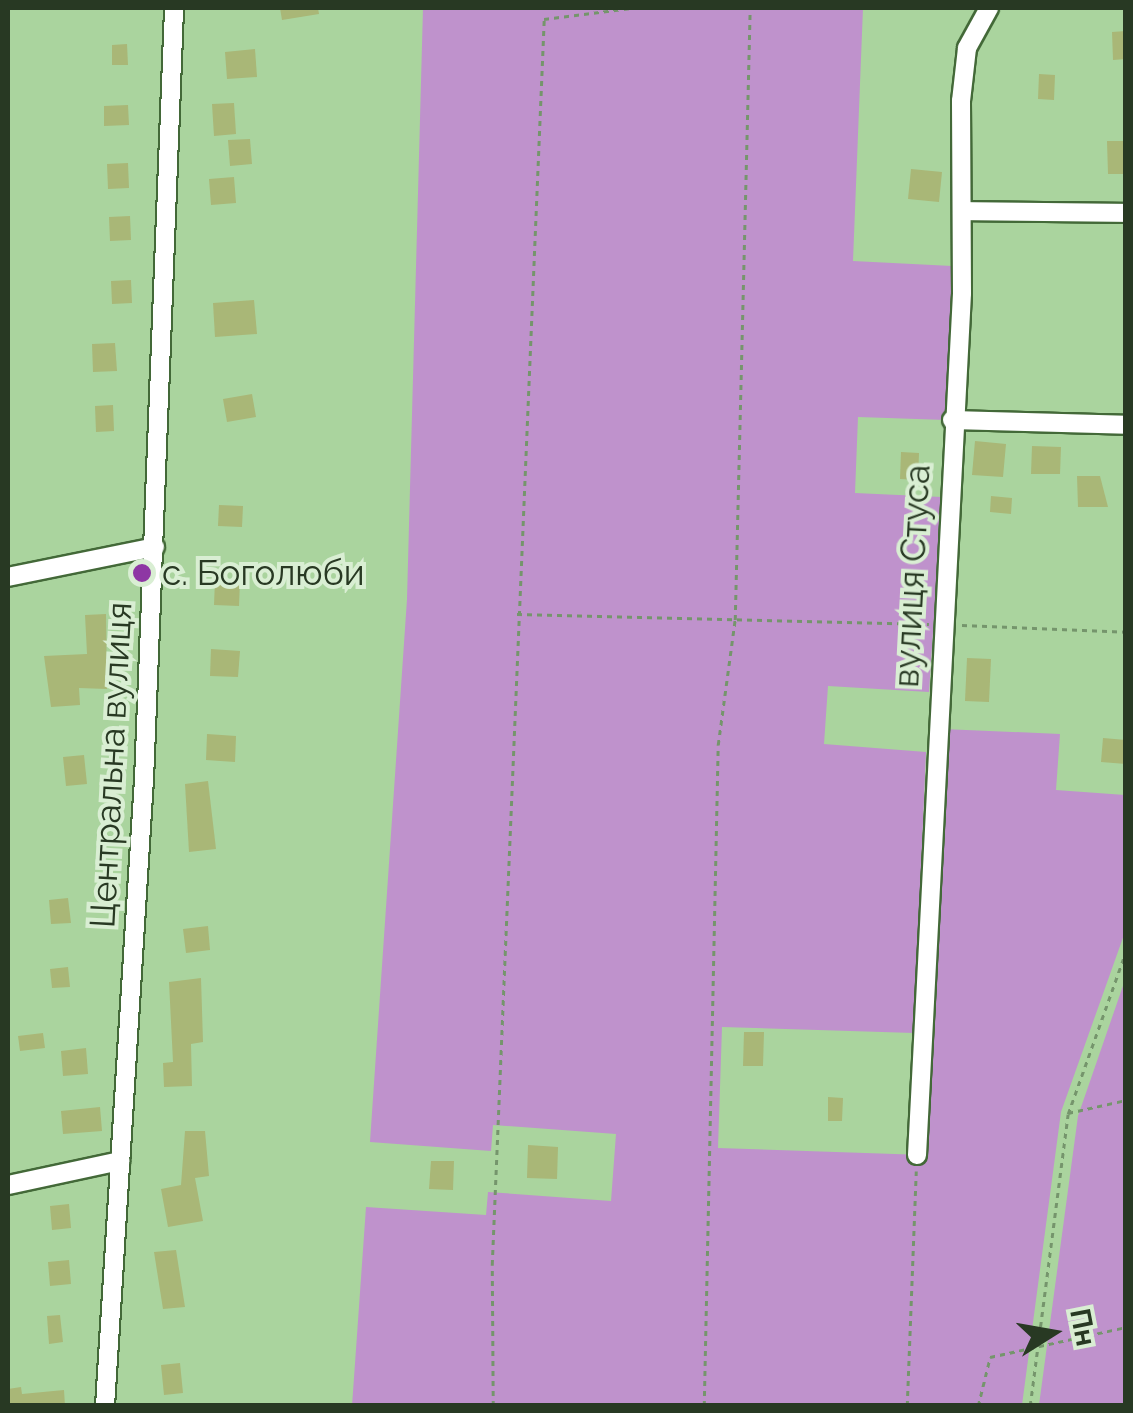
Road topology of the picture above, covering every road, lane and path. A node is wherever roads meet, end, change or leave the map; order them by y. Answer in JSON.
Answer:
{"nodes":[{"id":1,"x":174,"y":8,"type":"edge"},
{"id":2,"x":632,"y":8,"type":"edge"},
{"id":3,"x":750,"y":8,"type":"edge"},
{"id":4,"x":989,"y":8,"type":"edge"},
{"id":5,"x":962,"y":211,"type":"junction"},
{"id":6,"x":1126,"y":213,"type":"edge"},
{"id":7,"x":952,"y":420,"type":"junction"},
{"id":8,"x":1126,"y":425,"type":"edge"},
{"id":9,"x":155,"y":547,"type":"junction"},
{"id":10,"x":8,"y":578,"type":"edge"},
{"id":11,"x":516,"y":614,"type":"junction"},
{"id":12,"x":735,"y":620,"type":"junction"},
{"id":13,"x":944,"y":624,"type":"junction"},
{"id":14,"x":1126,"y":632,"type":"edge"},
{"id":15,"x":1126,"y":951,"type":"edge"},
{"id":16,"x":1126,"y":1100,"type":"edge"},
{"id":17,"x":1068,"y":1114,"type":"junction"},
{"id":18,"x":917,"y":1155,"type":"joint"},
{"id":19,"x":120,"y":1161,"type":"junction"},
{"id":20,"x":8,"y":1185,"type":"edge"},
{"id":21,"x":1126,"y":1327,"type":"edge"},
{"id":22,"x":1038,"y":1346,"type":"junction"},
{"id":23,"x":105,"y":1406,"type":"edge"},
{"id":24,"x":493,"y":1406,"type":"edge"},
{"id":25,"x":704,"y":1406,"type":"edge"},
{"id":26,"x":907,"y":1406,"type":"edge"},
{"id":27,"x":978,"y":1406,"type":"edge"},
{"id":28,"x":1030,"y":1406,"type":"edge"}],
"edges":[{"from":1,"to":9,"type":"street","name":"Центральна вулиця"},
{"from":2,"to":11,"type":"path"},
{"from":3,"to":12,"type":"path"},
{"from":4,"to":5,"type":"street","name":"вулиця Стуса"},
{"from":5,"to":6,"type":"street"},
{"from":5,"to":7,"type":"street","name":"вулиця Стуса"},
{"from":7,"to":8,"type":"street"},
{"from":7,"to":13,"type":"street","name":"вулиця Стуса"},
{"from":9,"to":10,"type":"street"},
{"from":9,"to":19,"type":"street","name":"Центральна вулиця"},
{"from":11,"to":12,"type":"path"},
{"from":11,"to":24,"type":"path"},
{"from":12,"to":13,"type":"path"},
{"from":12,"to":25,"type":"path"},
{"from":13,"to":14,"type":"path"},
{"from":13,"to":18,"type":"street","name":"вулиця Стуса"},
{"from":15,"to":17,"type":"path"},
{"from":16,"to":17,"type":"path"},
{"from":17,"to":22,"type":"path"},
{"from":18,"to":26,"type":"path"},
{"from":19,"to":20,"type":"street"},
{"from":19,"to":23,"type":"street","name":"Центральна вулиця"},
{"from":21,"to":22,"type":"path"},
{"from":22,"to":27,"type":"path"},
{"from":22,"to":28,"type":"path"}]}
